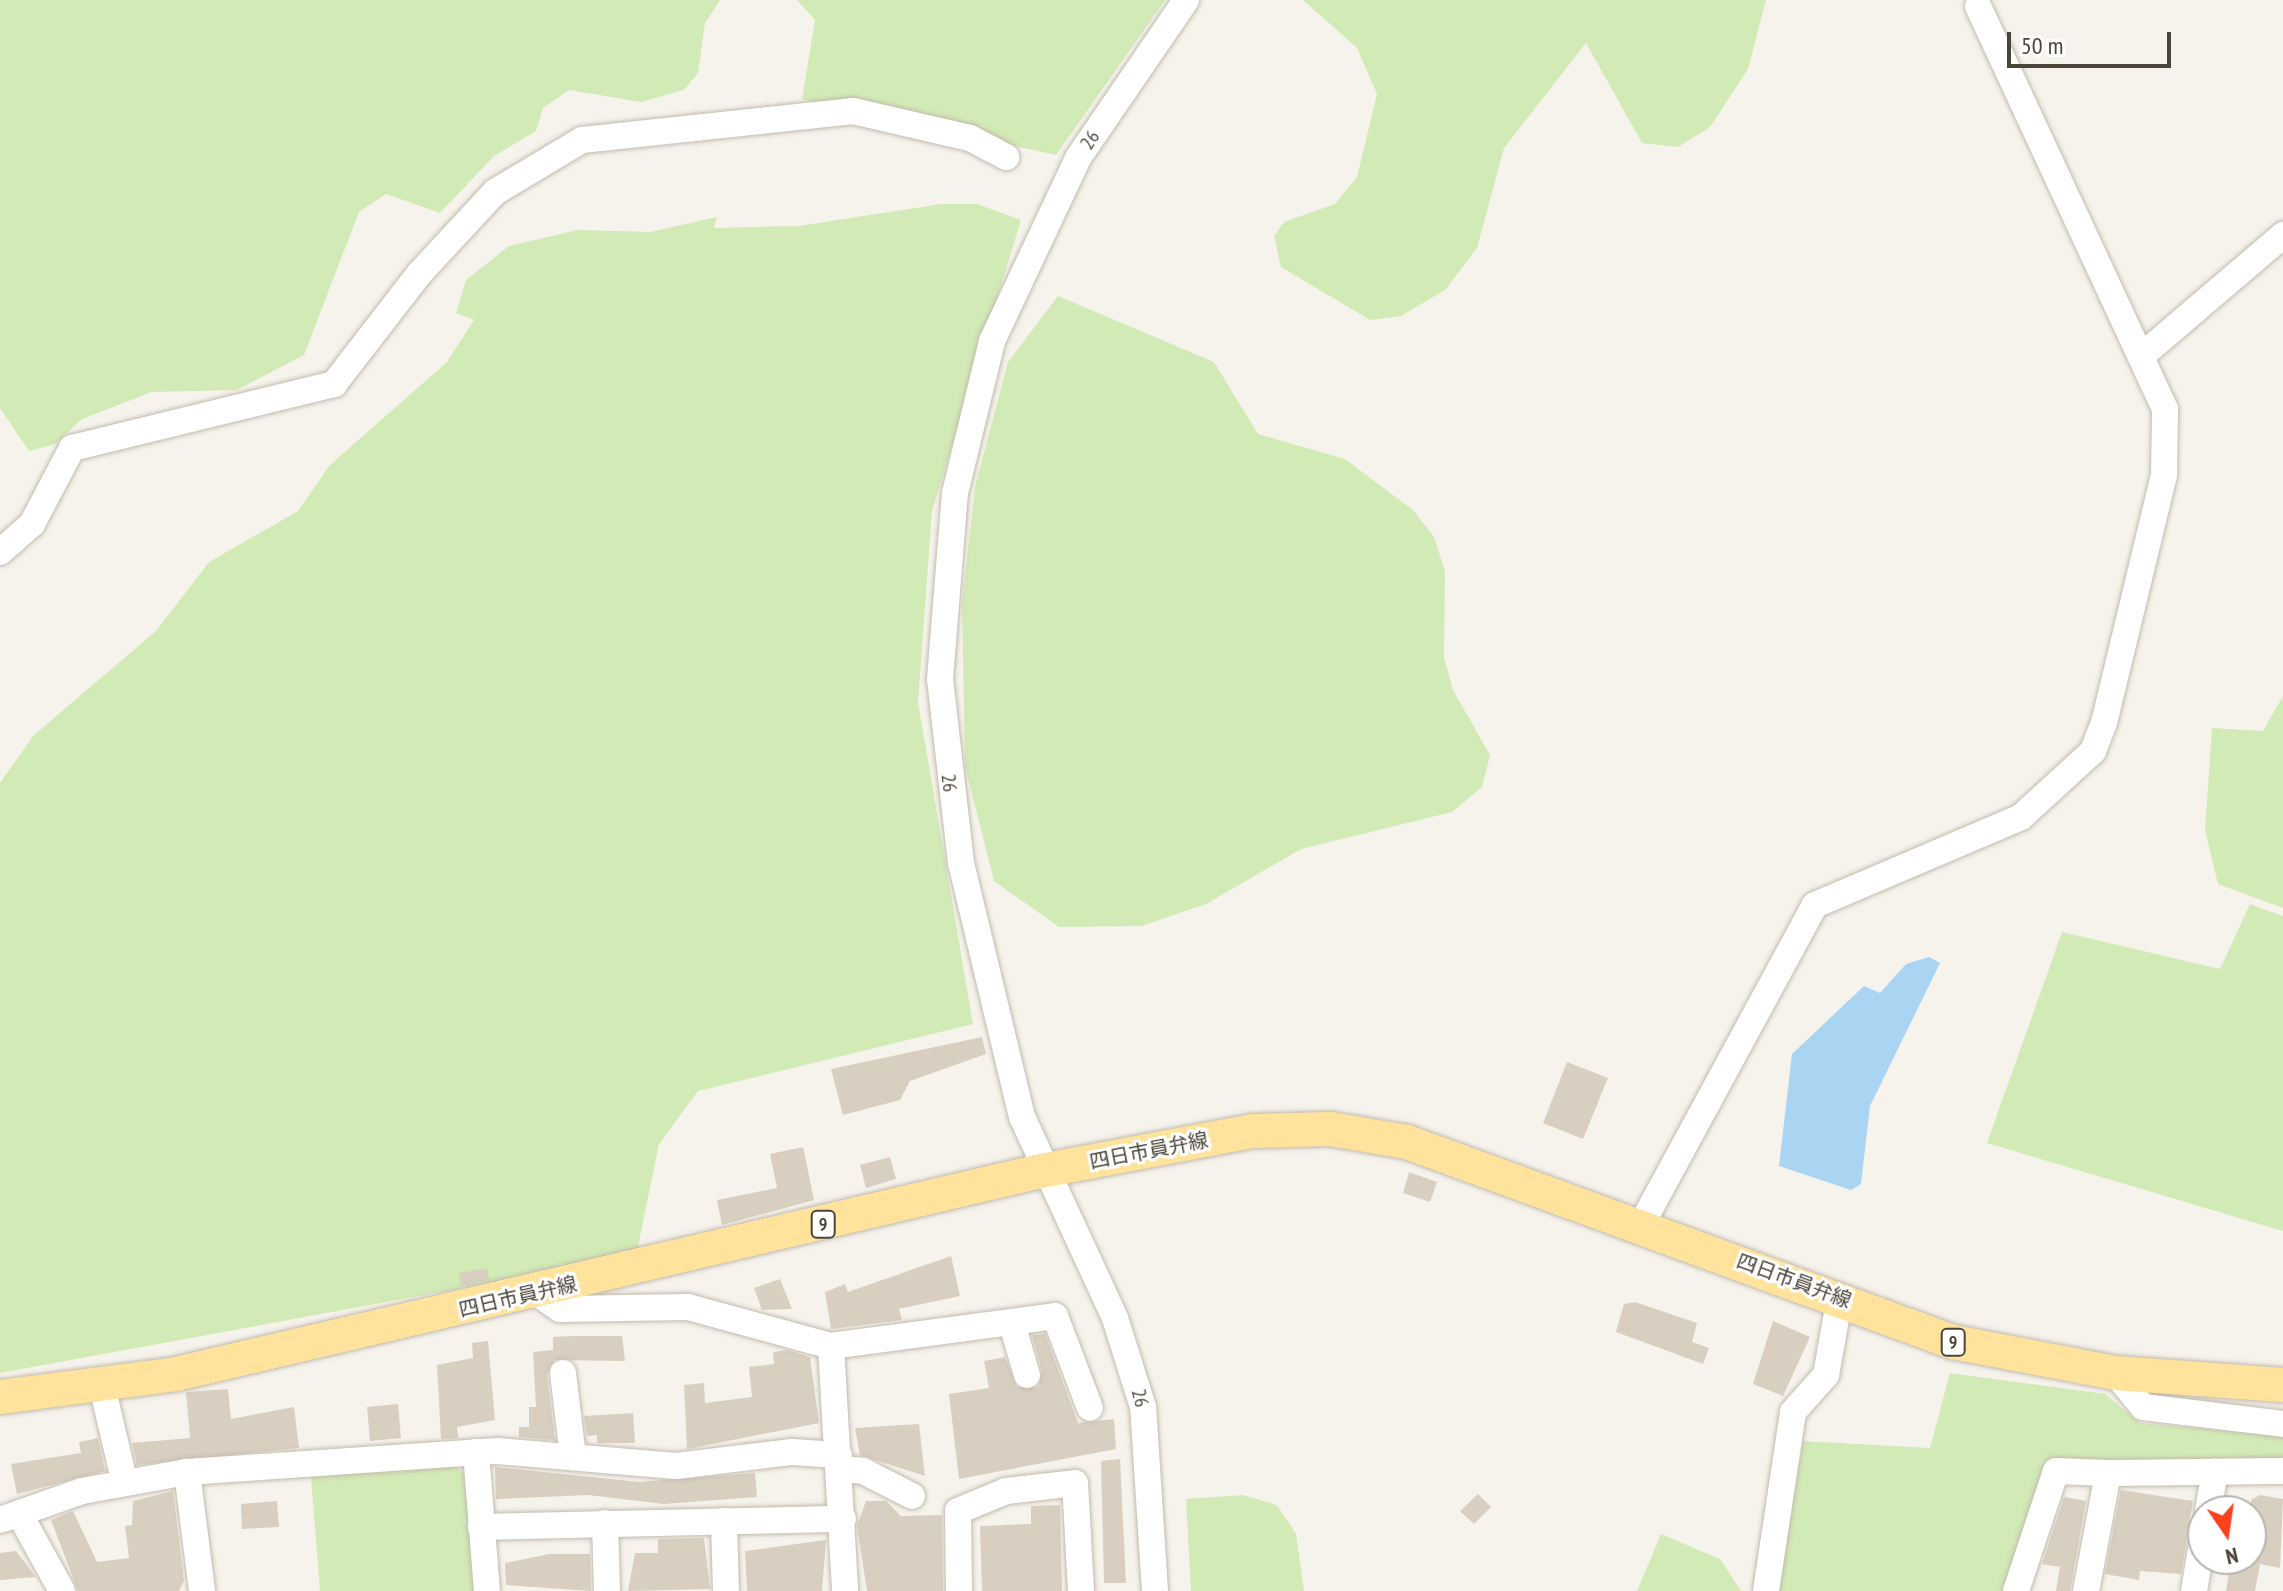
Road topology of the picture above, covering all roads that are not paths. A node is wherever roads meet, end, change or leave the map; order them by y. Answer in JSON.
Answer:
{"nodes":[{"id":1,"x":1186,"y":0,"type":"edge"},
{"id":2,"x":1978,"y":6,"type":"dead end"},
{"id":3,"x":1006,"y":157,"type":"dead end"},
{"id":4,"x":2283,"y":235,"type":"edge"},
{"id":5,"x":2145,"y":353,"type":"junction"},
{"id":6,"x":0,"y":552,"type":"edge"},
{"id":7,"x":1041,"y":1171,"type":"junction"},
{"id":8,"x":1640,"y":1227,"type":"junction"},
{"id":9,"x":537,"y":1293,"type":"junction"},
{"id":10,"x":1840,"y":1297,"type":"junction"},
{"id":11,"x":1012,"y":1324,"type":"junction"},
{"id":12,"x":831,"y":1346,"type":"junction"},
{"id":13,"x":563,"y":1373,"type":"dead end"},
{"id":14,"x":2115,"y":1373,"type":"junction"},
{"id":15,"x":1027,"y":1375,"type":"dead end"},
{"id":16,"x":2283,"y":1385,"type":"edge"},
{"id":17,"x":102,"y":1386,"type":"junction"},
{"id":18,"x":0,"y":1397,"type":"edge"},
{"id":19,"x":1090,"y":1408,"type":"dead end"},
{"id":20,"x":2283,"y":1424,"type":"edge"},
{"id":21,"x":476,"y":1452,"type":"junction"},
{"id":22,"x":573,"y":1457,"type":"junction"},
{"id":23,"x":840,"y":1462,"type":"junction"},
{"id":24,"x":2283,"y":1471,"type":"edge"},
{"id":25,"x":187,"y":1472,"type":"junction"},
{"id":26,"x":2215,"y":1472,"type":"junction"},
{"id":27,"x":2108,"y":1473,"type":"junction"},
{"id":28,"x":124,"y":1480,"type":"junction"},
{"id":29,"x":2211,"y":1495,"type":"edge"},
{"id":30,"x":912,"y":1496,"type":"dead end"},
{"id":31,"x":9,"y":1517,"type":"edge"},
{"id":32,"x":843,"y":1519,"type":"junction"},
{"id":33,"x":724,"y":1521,"type":"junction"},
{"id":34,"x":605,"y":1523,"type":"junction"},
{"id":35,"x":481,"y":1527,"type":"junction"},
{"id":36,"x":62,"y":1591,"type":"edge"},
{"id":37,"x":202,"y":1591,"type":"edge"},
{"id":38,"x":487,"y":1591,"type":"edge"},
{"id":39,"x":607,"y":1591,"type":"edge"},
{"id":40,"x":726,"y":1591,"type":"edge"},
{"id":41,"x":845,"y":1591,"type":"edge"},
{"id":42,"x":959,"y":1591,"type":"edge"},
{"id":43,"x":1081,"y":1591,"type":"edge"},
{"id":44,"x":1155,"y":1591,"type":"edge"},
{"id":45,"x":1766,"y":1591,"type":"edge"},
{"id":46,"x":2016,"y":1591,"type":"edge"},
{"id":47,"x":2086,"y":1591,"type":"edge"}],
"edges":[{"from":1,"to":7,"type":"street","name":"26"},
{"from":2,"to":5,"type":"street"},
{"from":3,"to":6,"type":"street"},
{"from":4,"to":5,"type":"street"},
{"from":5,"to":8,"type":"street"},
{"from":7,"to":8,"type":"main road","name":"四日市員弁線","number":"9"},
{"from":7,"to":9,"type":"main road","name":"四日市員弁線","number":"9"},
{"from":7,"to":44,"type":"street","name":"26"},
{"from":8,"to":10,"type":"main road","name":"四日市員弁線","number":"9"},
{"from":9,"to":12,"type":"street"},
{"from":9,"to":17,"type":"main road","name":"四日市員弁線","number":"9"},
{"from":10,"to":14,"type":"main road","name":"四日市員弁線","number":"9"},
{"from":10,"to":45,"type":"street"},
{"from":11,"to":12,"type":"street"},
{"from":11,"to":15,"type":"street"},
{"from":11,"to":19,"type":"street"},
{"from":12,"to":23,"type":"street"},
{"from":13,"to":22,"type":"street"},
{"from":14,"to":16,"type":"main road","name":"四日市員弁線","number":"9"},
{"from":14,"to":20,"type":"street"},
{"from":17,"to":18,"type":"main road","name":"四日市員弁線","number":"9"},
{"from":17,"to":28,"type":"street"},
{"from":21,"to":22,"type":"street"},
{"from":21,"to":25,"type":"street"},
{"from":21,"to":35,"type":"street"},
{"from":22,"to":23,"type":"street"},
{"from":23,"to":30,"type":"street"},
{"from":23,"to":32,"type":"street"},
{"from":24,"to":26,"type":"street"},
{"from":25,"to":28,"type":"street"},
{"from":25,"to":37,"type":"street"},
{"from":26,"to":27,"type":"street"},
{"from":26,"to":29,"type":"street"},
{"from":27,"to":46,"type":"street"},
{"from":27,"to":47,"type":"street"},
{"from":28,"to":31,"type":"street"},
{"from":31,"to":36,"type":"street"},
{"from":32,"to":33,"type":"street"},
{"from":32,"to":41,"type":"street"},
{"from":33,"to":34,"type":"street"},
{"from":33,"to":40,"type":"street"},
{"from":34,"to":35,"type":"street"},
{"from":34,"to":39,"type":"street"},
{"from":35,"to":38,"type":"street"},
{"from":42,"to":43,"type":"street"}]}
